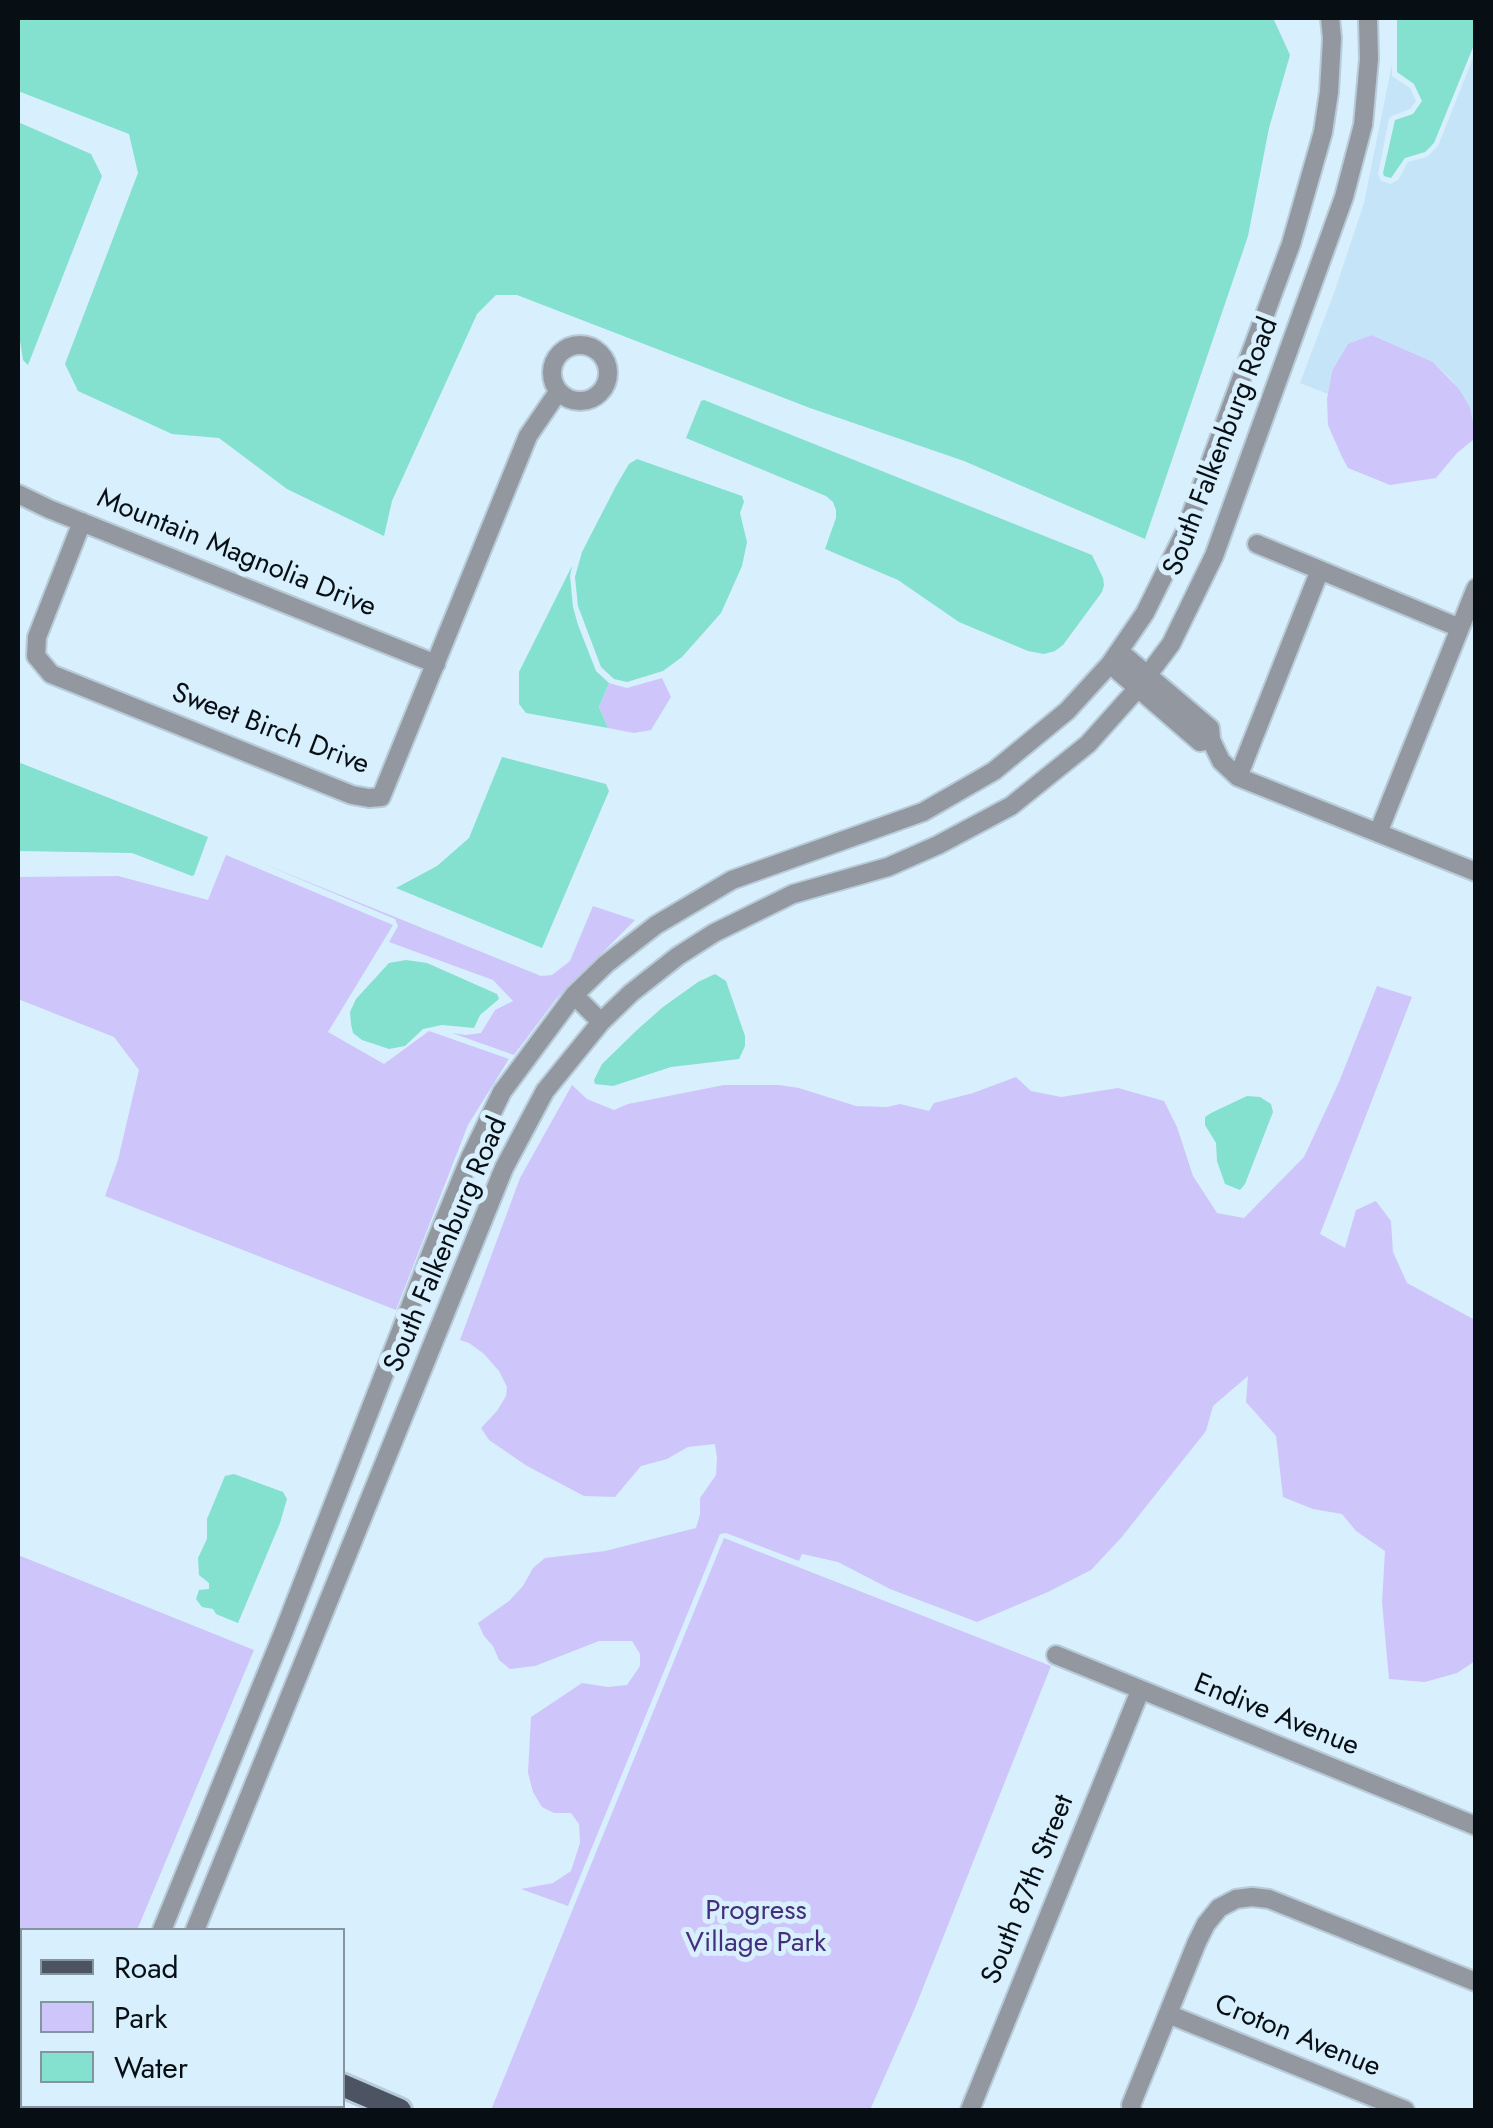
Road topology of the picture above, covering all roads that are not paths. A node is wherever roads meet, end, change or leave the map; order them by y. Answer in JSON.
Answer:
{"nodes":[{"id":1,"x":1330,"y":18,"type":"edge"},
{"id":2,"x":1368,"y":18,"type":"edge"},
{"id":3,"x":1290,"y":244,"type":"junction"},
{"id":4,"x":1324,"y":256,"type":"junction"},
{"id":5,"x":558,"y":392,"type":"dead end"},
{"id":6,"x":18,"y":494,"type":"edge"},
{"id":7,"x":82,"y":522,"type":"junction"},
{"id":8,"x":1257,"y":544,"type":"dead end"},
{"id":9,"x":1320,"y":570,"type":"junction"},
{"id":10,"x":1476,"y":588,"type":"edge"},
{"id":11,"x":1460,"y":628,"type":"junction"},
{"id":12,"x":1115,"y":657,"type":"junction"},
{"id":13,"x":436,"y":664,"type":"junction"},
{"id":14,"x":1143,"y":681,"type":"junction"},
{"id":15,"x":1238,"y":777,"type":"junction"},
{"id":16,"x":923,"y":812,"type":"junction"},
{"id":17,"x":1378,"y":833,"type":"junction"},
{"id":18,"x":938,"y":845,"type":"junction"},
{"id":19,"x":1476,"y":872,"type":"edge"},
{"id":20,"x":574,"y":995,"type":"junction"},
{"id":21,"x":601,"y":1022,"type":"junction"},
{"id":22,"x":1056,"y":1655,"type":"dead end"},
{"id":23,"x":1140,"y":1691,"type":"junction"},
{"id":24,"x":1476,"y":1826,"type":"edge"},
{"id":25,"x":163,"y":1928,"type":"edge"},
{"id":26,"x":196,"y":1928,"type":"edge"},
{"id":27,"x":1476,"y":1982,"type":"edge"},
{"id":28,"x":1168,"y":2014,"type":"junction"},
{"id":29,"x":345,"y":2085,"type":"edge"},
{"id":30,"x":400,"y":2110,"type":"edge"},
{"id":31,"x":970,"y":2110,"type":"edge"},
{"id":32,"x":1132,"y":2110,"type":"edge"},
{"id":33,"x":1405,"y":2110,"type":"edge"}],
"edges":[{"from":1,"to":3,"type":"street","name":"South Falkenburg Road"},
{"from":2,"to":4,"type":"street","name":"South Falkenburg Road"},
{"from":3,"to":4,"type":"street"},
{"from":3,"to":12,"type":"street","name":"South Falkenburg Road"},
{"from":4,"to":14,"type":"street","name":"South Falkenburg Road"},
{"from":5,"to":13,"type":"street","name":"Sweet Birch Drive"},
{"from":6,"to":7,"type":"street","name":"Mountain Magnolia Drive"},
{"from":7,"to":13,"type":"street","name":"Mountain Magnolia Drive"},
{"from":7,"to":13,"type":"street","name":"Sweet Birch Drive"},
{"from":8,"to":9,"type":"street"},
{"from":9,"to":11,"type":"street"},
{"from":9,"to":15,"type":"street"},
{"from":10,"to":11,"type":"street"},
{"from":11,"to":17,"type":"street"},
{"from":12,"to":14,"type":"street"},
{"from":12,"to":16,"type":"street","name":"South Falkenburg Road"},
{"from":14,"to":15,"type":"street"},
{"from":14,"to":18,"type":"street","name":"South Falkenburg Road"},
{"from":15,"to":17,"type":"street"},
{"from":16,"to":18,"type":"street"},
{"from":16,"to":20,"type":"street","name":"South Falkenburg Road"},
{"from":17,"to":19,"type":"street"},
{"from":18,"to":21,"type":"street","name":"South Falkenburg Road"},
{"from":20,"to":21,"type":"street"},
{"from":20,"to":25,"type":"street","name":"South Falkenburg Road"},
{"from":21,"to":26,"type":"street","name":"South Falkenburg Road"},
{"from":22,"to":23,"type":"street","name":"Endive Avenue"},
{"from":23,"to":24,"type":"street","name":"Endive Avenue"},
{"from":23,"to":31,"type":"street","name":"South 87th Street"},
{"from":27,"to":28,"type":"street"},
{"from":28,"to":32,"type":"street"},
{"from":28,"to":33,"type":"street","name":"Croton Avenue"},
{"from":29,"to":30,"type":"main road"}]}
